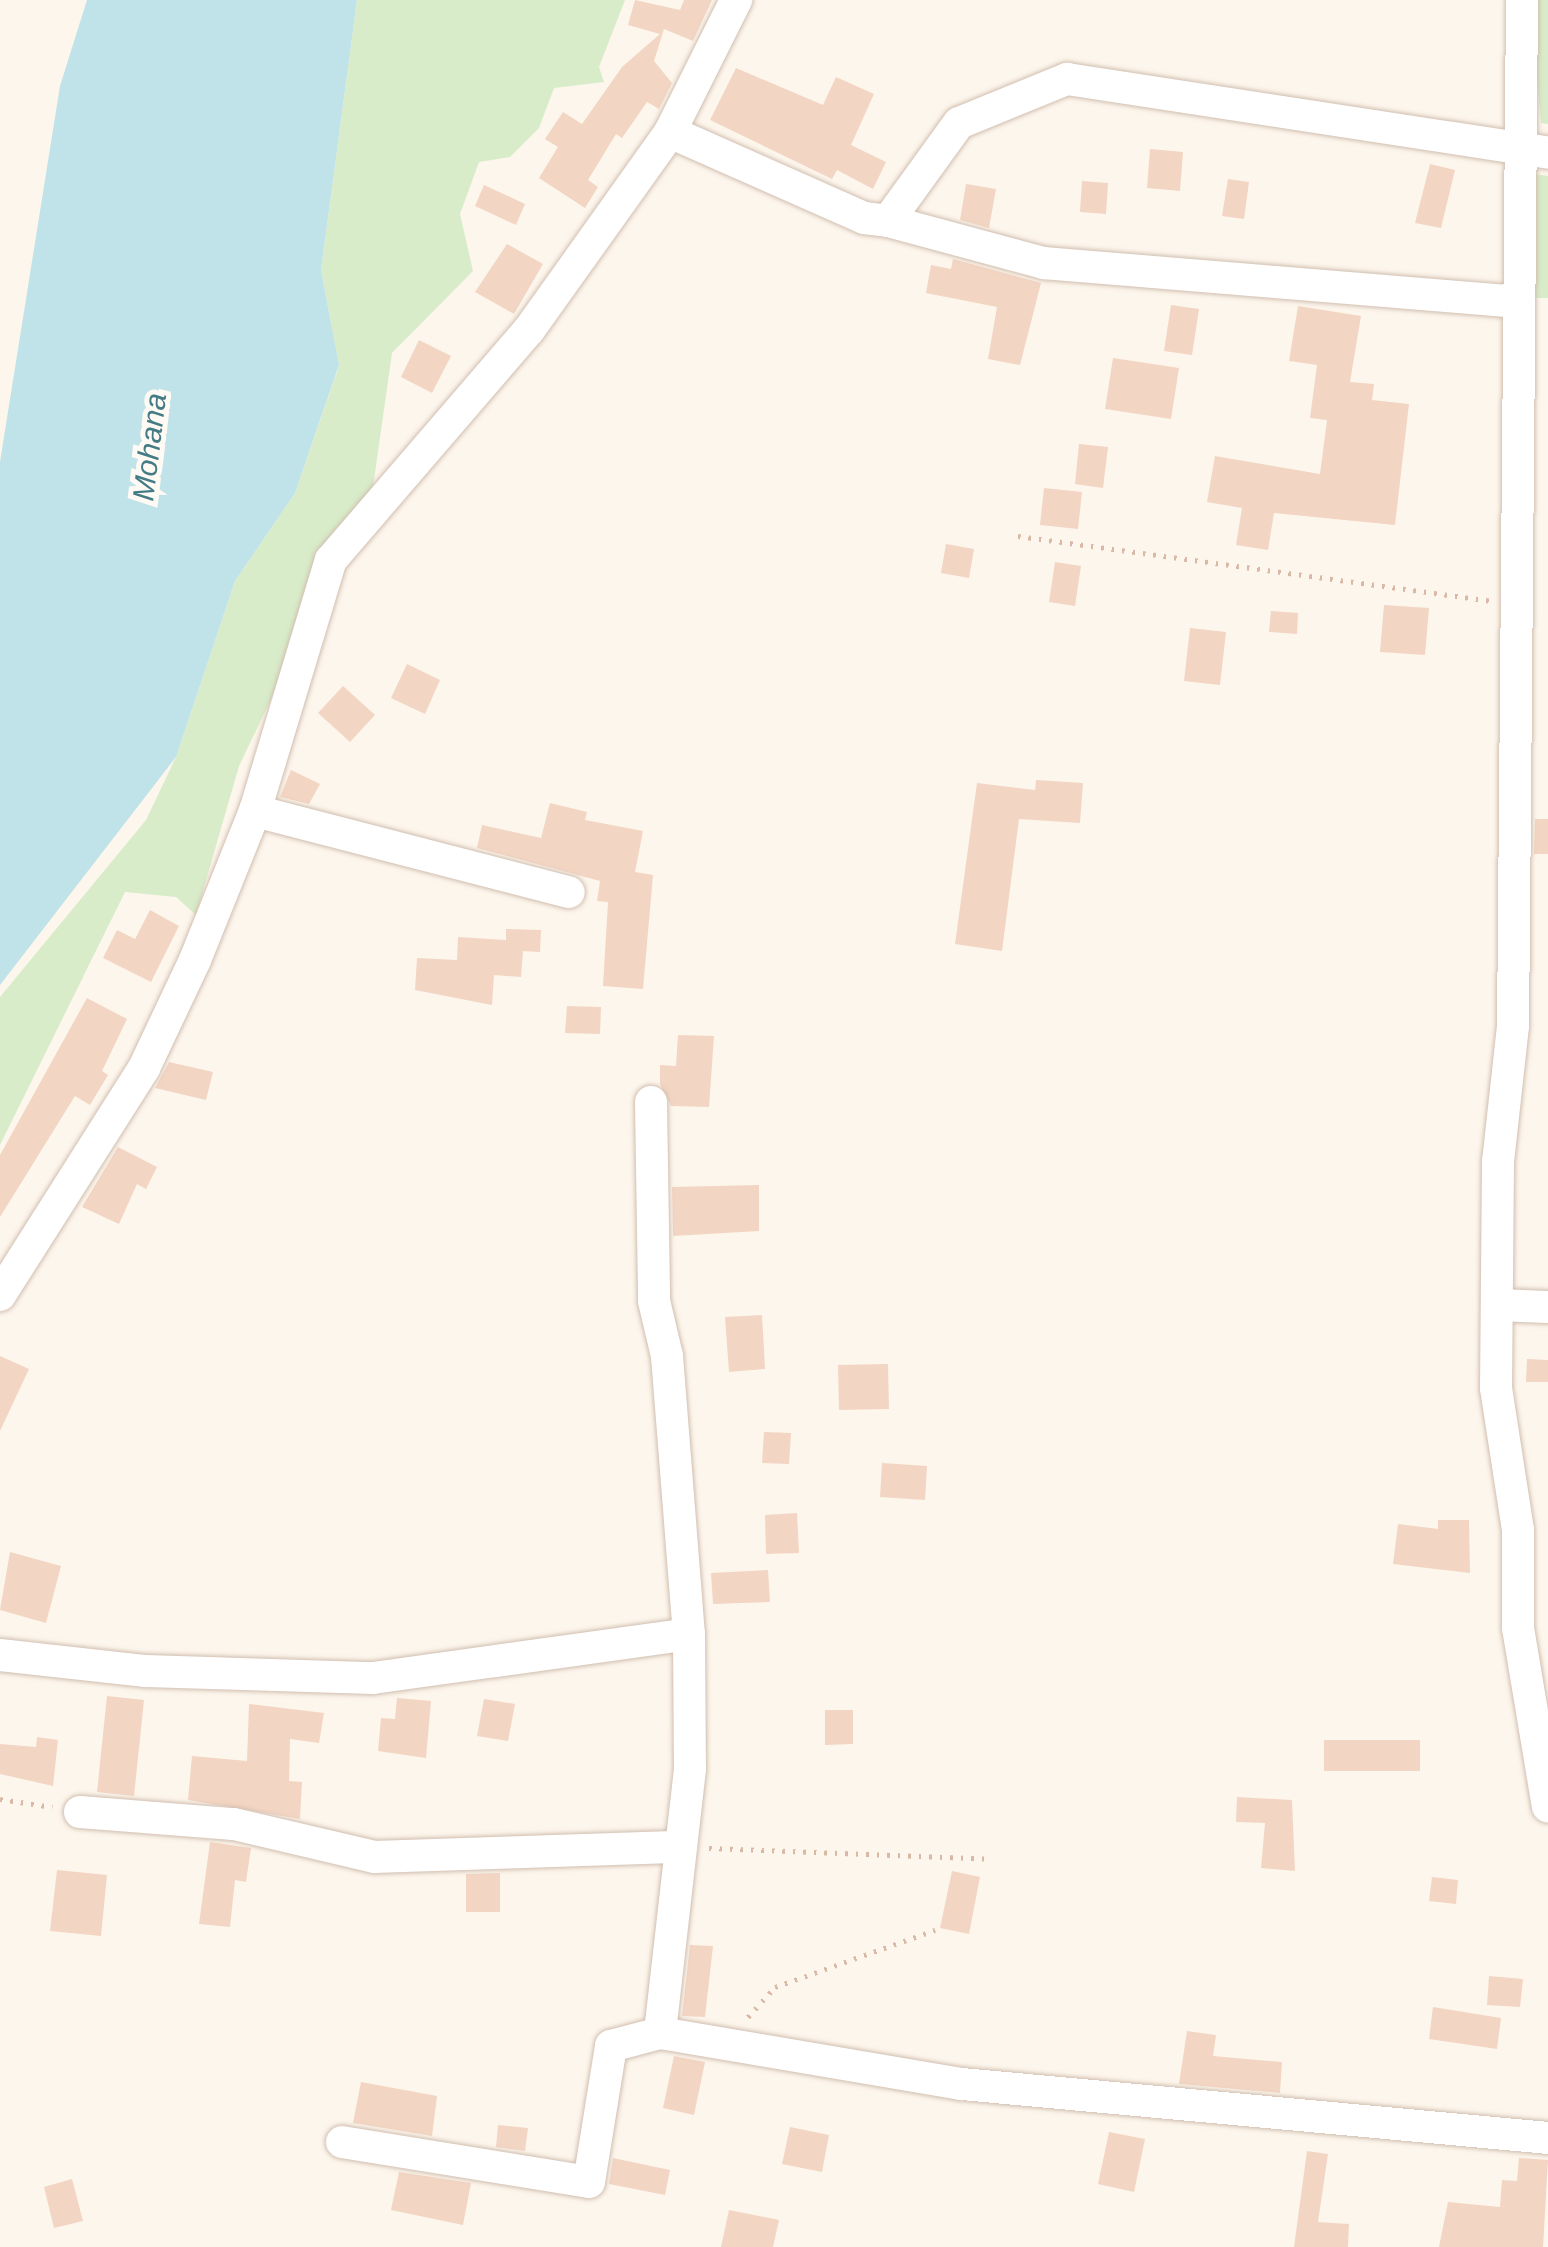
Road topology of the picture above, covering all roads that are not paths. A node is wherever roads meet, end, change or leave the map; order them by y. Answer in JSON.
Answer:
{"nodes":[{"id":1,"x":736,"y":0,"type":"edge"},
{"id":2,"x":1522,"y":0,"type":"edge"},
{"id":3,"x":670,"y":132,"type":"junction"},
{"id":4,"x":1536,"y":151,"type":"edge"},
{"id":5,"x":888,"y":221,"type":"junction"},
{"id":6,"x":1515,"y":302,"type":"junction"},
{"id":7,"x":255,"y":811,"type":"junction"},
{"id":8,"x":569,"y":892,"type":"dead end"},
{"id":9,"x":651,"y":1102,"type":"dead end"},
{"id":10,"x":0,"y":1295,"type":"edge"},
{"id":11,"x":1498,"y":1305,"type":"junction"},
{"id":12,"x":1548,"y":1307,"type":"edge"},
{"id":13,"x":1533,"y":1530,"type":"edge"},
{"id":14,"x":689,"y":1634,"type":"junction"},
{"id":15,"x":0,"y":1654,"type":"edge"},
{"id":16,"x":1548,"y":1796,"type":"edge"},
{"id":17,"x":1548,"y":1807,"type":"edge"},
{"id":18,"x":80,"y":1812,"type":"road end"},
{"id":19,"x":680,"y":1847,"type":"junction"},
{"id":20,"x":660,"y":2032,"type":"junction"},
{"id":21,"x":1548,"y":2138,"type":"edge"},
{"id":22,"x":342,"y":2142,"type":"dead end"}],
"edges":[{"from":1,"to":3,"type":"street"},
{"from":2,"to":4,"type":"street"},
{"from":3,"to":5,"type":"street"},
{"from":3,"to":7,"type":"street"},
{"from":4,"to":5,"type":"street"},
{"from":4,"to":6,"type":"street"},
{"from":5,"to":6,"type":"street"},
{"from":6,"to":11,"type":"street"},
{"from":7,"to":8,"type":"street"},
{"from":7,"to":10,"type":"street"},
{"from":9,"to":14,"type":"street"},
{"from":11,"to":12,"type":"street"},
{"from":11,"to":13,"type":"street"},
{"from":13,"to":16,"type":"street"},
{"from":14,"to":15,"type":"street"},
{"from":14,"to":19,"type":"street"},
{"from":16,"to":17,"type":"street"},
{"from":18,"to":19,"type":"street"},
{"from":19,"to":20,"type":"street"},
{"from":20,"to":21,"type":"street"},
{"from":20,"to":22,"type":"street"}]}
